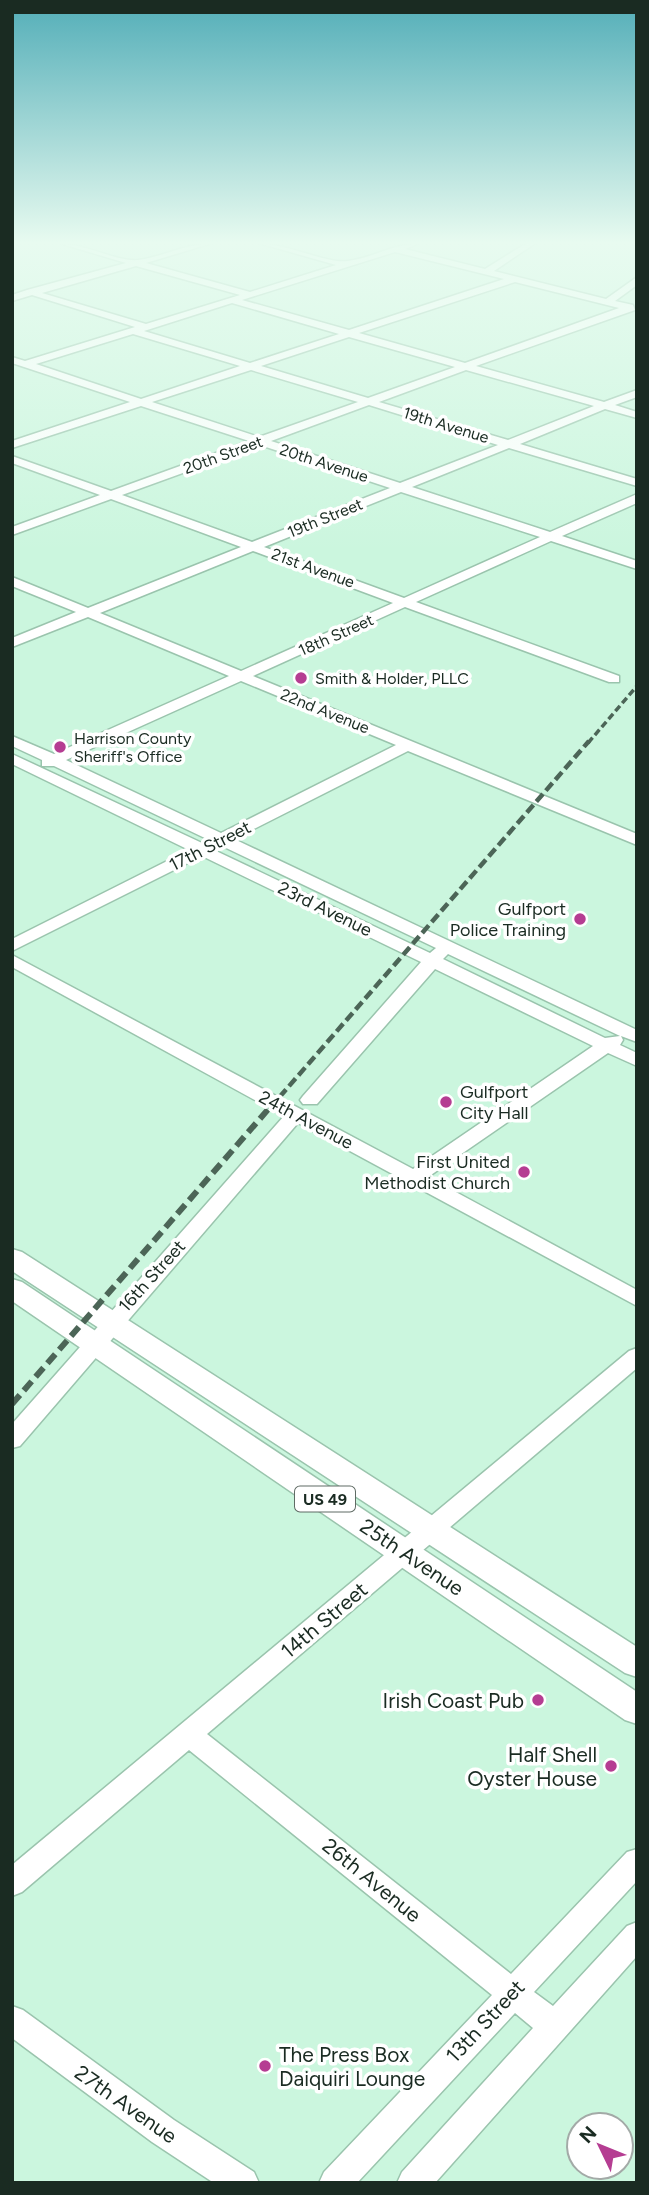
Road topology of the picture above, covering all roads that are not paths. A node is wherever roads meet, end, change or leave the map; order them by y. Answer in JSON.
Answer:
{"nodes":[{"id":1,"x":78,"y":346,"type":"edge"},
{"id":2,"x":192,"y":346,"type":"edge"},
{"id":3,"x":309,"y":346,"type":"edge"},
{"id":4,"x":398,"y":346,"type":"edge"},
{"id":5,"x":525,"y":346,"type":"edge"},
{"id":6,"x":16,"y":364,"type":"edge"},
{"id":7,"x":250,"y":366,"type":"junction"},
{"id":8,"x":469,"y":366,"type":"junction"},
{"id":9,"x":637,"y":393,"type":"edge"},
{"id":10,"x":369,"y":402,"type":"junction"},
{"id":11,"x":140,"y":403,"type":"junction"},
{"id":12,"x":604,"y":406,"type":"junction"},
{"id":13,"x":637,"y":415,"type":"edge"},
{"id":14,"x":259,"y":442,"type":"junction"},
{"id":15,"x":509,"y":444,"type":"junction"},
{"id":16,"x":12,"y":445,"type":"edge"},
{"id":17,"x":12,"y":458,"type":"edge"},
{"id":18,"x":637,"y":483,"type":"edge"},
{"id":19,"x":400,"y":488,"type":"junction"},
{"id":20,"x":112,"y":495,"type":"junction"},
{"id":21,"x":637,"y":498,"type":"edge"},
{"id":22,"x":12,"y":531,"type":"edge"},
{"id":23,"x":551,"y":537,"type":"junction"},
{"id":24,"x":254,"y":547,"type":"junction"},
{"id":25,"x":637,"y":565,"type":"edge"},
{"id":26,"x":12,"y":581,"type":"edge"},
{"id":27,"x":408,"y":603,"type":"junction"},
{"id":28,"x":88,"y":613,"type":"junction"},
{"id":29,"x":12,"y":643,"type":"edge"},
{"id":30,"x":243,"y":677,"type":"junction"},
{"id":31,"x":614,"y":680,"type":"dead end"},
{"id":32,"x":12,"y":740,"type":"edge"},
{"id":33,"x":408,"y":745,"type":"junction"},
{"id":34,"x":12,"y":758,"type":"edge"},
{"id":35,"x":54,"y":760,"type":"junction"},
{"id":36,"x":35,"y":768,"type":"junction"},
{"id":37,"x":222,"y":840,"type":"junction"},
{"id":38,"x":637,"y":840,"type":"edge"},
{"id":39,"x":203,"y":850,"type":"junction"},
{"id":40,"x":12,"y":946,"type":"edge"},
{"id":41,"x":446,"y":946,"type":"junction"},
{"id":42,"x":12,"y":960,"type":"edge"},
{"id":43,"x":430,"y":960,"type":"junction"},
{"id":44,"x":633,"y":1031,"type":"edge"},
{"id":45,"x":606,"y":1045,"type":"junction"},
{"id":46,"x":637,"y":1060,"type":"edge"},
{"id":47,"x":303,"y":1108,"type":"junction"},
{"id":48,"x":413,"y":1178,"type":"junction"},
{"id":49,"x":12,"y":1258,"type":"edge"},
{"id":50,"x":12,"y":1288,"type":"edge"},
{"id":51,"x":637,"y":1299,"type":"edge"},
{"id":52,"x":103,"y":1333,"type":"junction"},
{"id":53,"x":637,"y":1356,"type":"edge"},
{"id":54,"x":12,"y":1440,"type":"edge"},
{"id":55,"x":433,"y":1528,"type":"junction"},
{"id":56,"x":405,"y":1552,"type":"junction"},
{"id":57,"x":637,"y":1664,"type":"edge"},
{"id":58,"x":637,"y":1710,"type":"edge"},
{"id":59,"x":189,"y":1735,"type":"junction"},
{"id":60,"x":637,"y":1861,"type":"edge"},
{"id":61,"x":12,"y":1883,"type":"edge"},
{"id":62,"x":637,"y":1935,"type":"edge"},
{"id":63,"x":512,"y":1992,"type":"junction"},
{"id":64,"x":12,"y":2021,"type":"edge"},
{"id":65,"x":554,"y":2026,"type":"junction"},
{"id":66,"x":243,"y":2183,"type":"edge"},
{"id":67,"x":335,"y":2183,"type":"edge"},
{"id":68,"x":413,"y":2183,"type":"edge"}],
"edges":[{"from":1,"to":6,"type":"street"},
{"from":2,"to":7,"type":"street","name":"19th Avenue"},
{"from":3,"to":7,"type":"street"},
{"from":4,"to":8,"type":"street"},
{"from":5,"to":8,"type":"street","name":"20th Street"},
{"from":6,"to":11,"type":"street","name":"20th Avenue"},
{"from":7,"to":10,"type":"street","name":"19th Avenue"},
{"from":7,"to":11,"type":"street"},
{"from":8,"to":10,"type":"street","name":"20th Street"},
{"from":8,"to":12,"type":"street"},
{"from":9,"to":12,"type":"street","name":"19th Street"},
{"from":10,"to":14,"type":"street","name":"20th Street"},
{"from":10,"to":15,"type":"street","name":"19th Avenue"},
{"from":11,"to":14,"type":"street","name":"20th Avenue"},
{"from":11,"to":16,"type":"street"},
{"from":12,"to":13,"type":"street"},
{"from":12,"to":15,"type":"street","name":"19th Street"},
{"from":14,"to":19,"type":"street","name":"20th Avenue"},
{"from":14,"to":20,"type":"street","name":"20th Street"},
{"from":15,"to":18,"type":"street","name":"19th Avenue"},
{"from":15,"to":19,"type":"street","name":"19th Street"},
{"from":17,"to":20,"type":"street","name":"21st Avenue"},
{"from":19,"to":23,"type":"street","name":"20th Avenue"},
{"from":19,"to":24,"type":"street","name":"19th Street"},
{"from":20,"to":22,"type":"street","name":"20th Street"},
{"from":20,"to":24,"type":"street","name":"21st Avenue"},
{"from":21,"to":23,"type":"street","name":"18th Street"},
{"from":23,"to":25,"type":"street","name":"20th Avenue"},
{"from":23,"to":27,"type":"street","name":"18th Street"},
{"from":24,"to":27,"type":"street","name":"21st Avenue"},
{"from":24,"to":28,"type":"street","name":"19th Street"},
{"from":26,"to":28,"type":"street","name":"22nd Avenue"},
{"from":27,"to":30,"type":"street","name":"18th Street"},
{"from":27,"to":31,"type":"street","name":"21st Avenue"},
{"from":28,"to":29,"type":"street","name":"19th Street"},
{"from":28,"to":30,"type":"street","name":"22nd Avenue"},
{"from":30,"to":33,"type":"street","name":"22nd Avenue"},
{"from":30,"to":35,"type":"street","name":"18th Street"},
{"from":32,"to":35,"type":"street","name":"23rd Avenue"},
{"from":33,"to":37,"type":"street","name":"17th Street"},
{"from":33,"to":38,"type":"street","name":"22nd Avenue"},
{"from":34,"to":36,"type":"street","name":"23rd Avenue"},
{"from":35,"to":36,"type":"street","name":"18th Street"},
{"from":35,"to":37,"type":"street","name":"23rd Avenue"},
{"from":36,"to":39,"type":"street","name":"23rd Avenue"},
{"from":37,"to":39,"type":"street","name":"17th Street"},
{"from":37,"to":41,"type":"street","name":"23rd Avenue"},
{"from":39,"to":40,"type":"street","name":"17th Street"},
{"from":39,"to":43,"type":"street","name":"23rd Avenue"},
{"from":41,"to":43,"type":"street","name":"16th Street"},
{"from":41,"to":44,"type":"street","name":"23rd Avenue"},
{"from":42,"to":47,"type":"street","name":"24th Avenue"},
{"from":43,"to":45,"type":"street","name":"23rd Avenue"},
{"from":43,"to":47,"type":"street","name":"16th Street"},
{"from":44,"to":45,"type":"street"},
{"from":45,"to":46,"type":"street","name":"23rd Avenue"},
{"from":45,"to":48,"type":"street"},
{"from":47,"to":48,"type":"street","name":"24th Avenue"},
{"from":47,"to":52,"type":"street","name":"16th Street"},
{"from":48,"to":51,"type":"street","name":"24th Avenue"},
{"from":49,"to":52,"type":"main road","name":"25th Avenue","number":"US 49"},
{"from":50,"to":52,"type":"main road","name":"25th Avenue","number":"US 49"},
{"from":52,"to":54,"type":"street","name":"16th Street"},
{"from":52,"to":55,"type":"main road","name":"25th Avenue","number":"US 49"},
{"from":52,"to":56,"type":"main road","name":"25th Avenue","number":"US 49"},
{"from":53,"to":55,"type":"street","name":"14th Street"},
{"from":55,"to":56,"type":"street","name":"14th Street"},
{"from":55,"to":57,"type":"main road","name":"25th Avenue","number":"US 49"},
{"from":56,"to":58,"type":"main road","name":"25th Avenue","number":"US 49"},
{"from":56,"to":59,"type":"street","name":"14th Street"},
{"from":59,"to":61,"type":"street","name":"14th Street"},
{"from":59,"to":63,"type":"street","name":"26th Avenue"},
{"from":60,"to":63,"type":"street","name":"13th Street"},
{"from":62,"to":65,"type":"street"},
{"from":63,"to":65,"type":"street","name":"26th Avenue"},
{"from":63,"to":67,"type":"street","name":"13th Street"},
{"from":64,"to":66,"type":"street","name":"27th Avenue"},
{"from":65,"to":68,"type":"street"}]}
